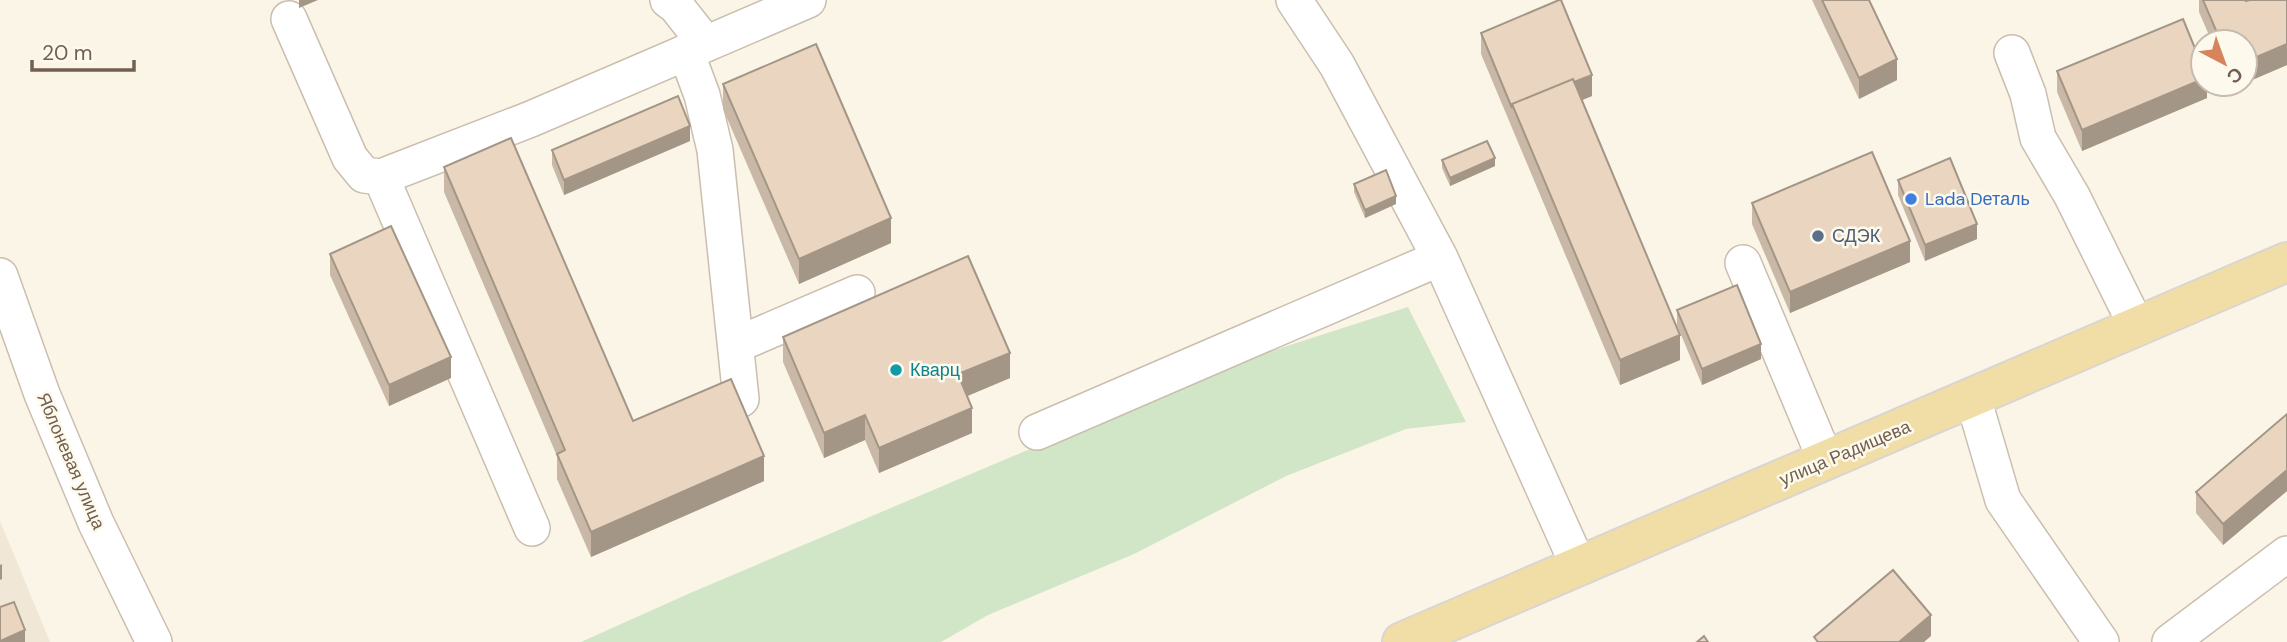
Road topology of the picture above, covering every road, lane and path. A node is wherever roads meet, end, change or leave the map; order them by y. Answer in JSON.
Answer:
{"nodes":[{"id":1,"x":668,"y":0,"type":"edge"},
{"id":2,"x":808,"y":0,"type":"edge"},
{"id":3,"x":1294,"y":0,"type":"edge"},
{"id":4,"x":289,"y":19,"type":"dead end"},
{"id":5,"x":696,"y":48,"type":"junction"},
{"id":6,"x":2012,"y":53,"type":"dead end"},
{"id":7,"x":381,"y":177,"type":"junction"},
{"id":8,"x":1440,"y":258,"type":"junction"},
{"id":9,"x":2287,"y":262,"type":"edge"},
{"id":10,"x":1743,"y":263,"type":"dead end"},
{"id":11,"x":0,"y":276,"type":"edge"},
{"id":12,"x":857,"y":293,"type":"dead end"},
{"id":13,"x":2137,"y":327,"type":"junction"},
{"id":14,"x":736,"y":345,"type":"junction"},
{"id":15,"x":1973,"y":398,"type":"junction"},
{"id":16,"x":741,"y":399,"type":"edge"},
{"id":17,"x":1037,"y":432,"type":"dead end"},
{"id":18,"x":1826,"y":461,"type":"junction"},
{"id":19,"x":532,"y":528,"type":"dead end"},
{"id":20,"x":2287,"y":554,"type":"edge"},
{"id":21,"x":1579,"y":567,"type":"junction"},
{"id":22,"x":153,"y":642,"type":"edge"},
{"id":23,"x":1402,"y":642,"type":"edge"},
{"id":24,"x":2101,"y":642,"type":"edge"},
{"id":25,"x":2170,"y":642,"type":"edge"}],
"edges":[{"from":1,"to":5,"type":"street"},
{"from":2,"to":5,"type":"street"},
{"from":3,"to":8,"type":"street"},
{"from":4,"to":7,"type":"street"},
{"from":5,"to":7,"type":"street"},
{"from":5,"to":14,"type":"street"},
{"from":6,"to":13,"type":"street"},
{"from":7,"to":19,"type":"street"},
{"from":8,"to":17,"type":"street"},
{"from":8,"to":21,"type":"street"},
{"from":9,"to":13,"type":"main road","name":"улица Радищева"},
{"from":10,"to":18,"type":"street"},
{"from":11,"to":22,"type":"street","name":"Яблоневая улица"},
{"from":12,"to":14,"type":"street"},
{"from":13,"to":15,"type":"main road","name":"улица Радищева"},
{"from":14,"to":16,"type":"street"},
{"from":15,"to":18,"type":"main road","name":"улица Радищева"},
{"from":15,"to":24,"type":"street"},
{"from":18,"to":21,"type":"main road","name":"улица Радищева"},
{"from":20,"to":25,"type":"street"},
{"from":21,"to":23,"type":"main road","name":"улица Радищева"}]}
